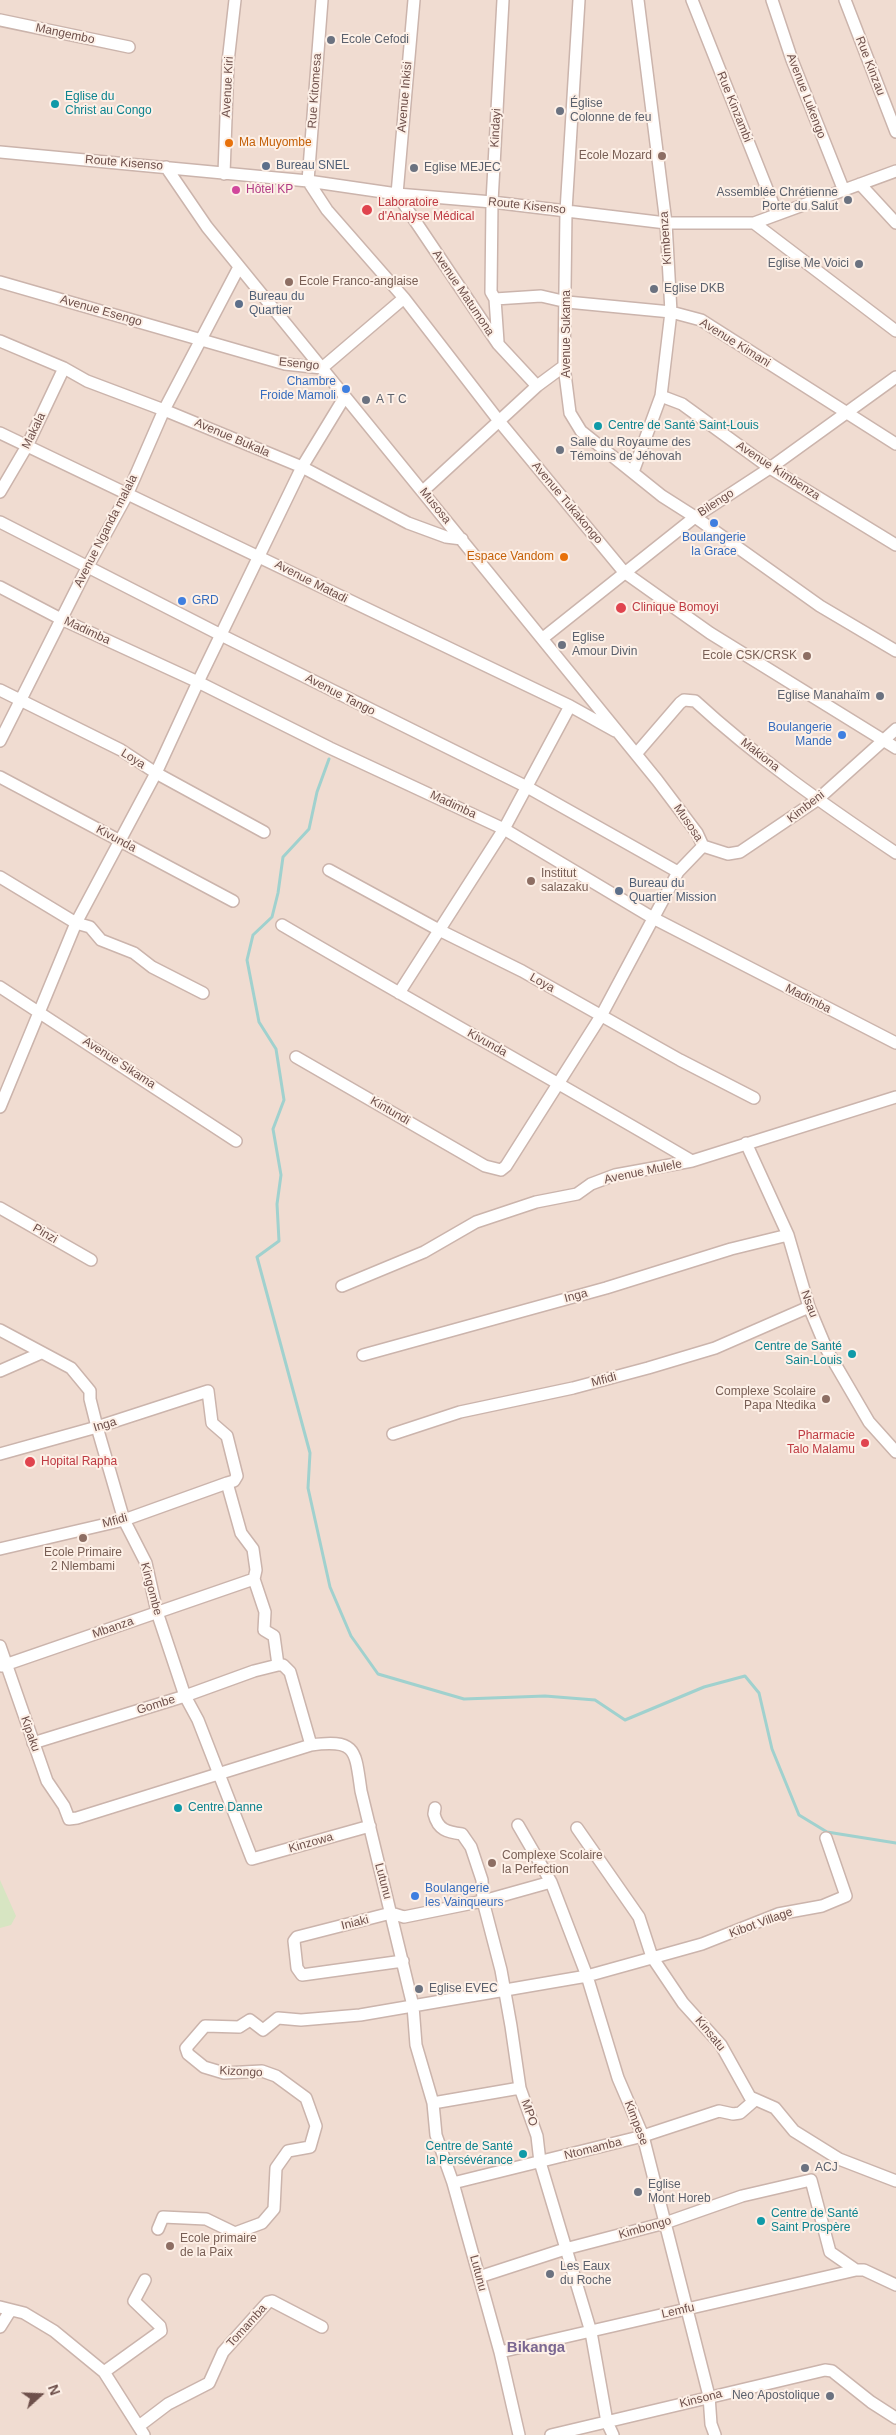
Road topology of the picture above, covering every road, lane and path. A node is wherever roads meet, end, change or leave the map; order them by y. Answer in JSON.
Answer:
{"nodes":[{"id":1,"x":235,"y":0,"type":"edge"},
{"id":2,"x":322,"y":0,"type":"edge"},
{"id":3,"x":414,"y":0,"type":"edge"},
{"id":4,"x":503,"y":0,"type":"edge"},
{"id":5,"x":578,"y":0,"type":"edge"},
{"id":6,"x":638,"y":0,"type":"edge"},
{"id":7,"x":692,"y":0,"type":"edge"},
{"id":8,"x":772,"y":0,"type":"edge"},
{"id":9,"x":844,"y":0,"type":"edge"},
{"id":10,"x":0,"y":20,"type":"edge"},
{"id":11,"x":129,"y":47,"type":"dead end"},
{"id":12,"x":896,"y":132,"type":"edge"},
{"id":13,"x":0,"y":152,"type":"edge"},
{"id":14,"x":166,"y":167,"type":"junction"},
{"id":15,"x":896,"y":171,"type":"edge"},
{"id":16,"x":224,"y":174,"type":"junction"},
{"id":17,"x":308,"y":181,"type":"junction"},
{"id":18,"x":860,"y":184,"type":"junction"},
{"id":19,"x":844,"y":190,"type":"junction"},
{"id":20,"x":397,"y":194,"type":"junction"},
{"id":21,"x":492,"y":202,"type":"junction"},
{"id":22,"x":566,"y":211,"type":"junction"},
{"id":23,"x":778,"y":214,"type":"junction"},
{"id":24,"x":666,"y":223,"type":"junction"},
{"id":25,"x":754,"y":223,"type":"junction"},
{"id":26,"x":896,"y":223,"type":"edge"},
{"id":27,"x":239,"y":267,"type":"junction"},
{"id":28,"x":0,"y":282,"type":"edge"},
{"id":29,"x":404,"y":298,"type":"junction"},
{"id":30,"x":495,"y":299,"type":"junction"},
{"id":31,"x":567,"y":302,"type":"junction"},
{"id":32,"x":671,"y":312,"type":"junction"},
{"id":33,"x":896,"y":331,"type":"edge"},
{"id":34,"x":201,"y":339,"type":"junction"},
{"id":35,"x":0,"y":341,"type":"edge"},
{"id":36,"x":498,"y":344,"type":"junction"},
{"id":37,"x":564,"y":366,"type":"junction"},
{"id":38,"x":64,"y":368,"type":"junction"},
{"id":39,"x":322,"y":368,"type":"junction"},
{"id":40,"x":896,"y":377,"type":"edge"},
{"id":41,"x":537,"y":386,"type":"junction"},
{"id":42,"x":662,"y":396,"type":"junction"},
{"id":43,"x":344,"y":398,"type":"junction"},
{"id":44,"x":164,"y":410,"type":"junction"},
{"id":45,"x":847,"y":413,"type":"junction"},
{"id":46,"x":499,"y":421,"type":"junction"},
{"id":47,"x":0,"y":433,"type":"edge"},
{"id":48,"x":896,"y":444,"type":"edge"},
{"id":49,"x":27,"y":446,"type":"junction"},
{"id":50,"x":302,"y":467,"type":"junction"},
{"id":51,"x":770,"y":468,"type":"junction"},
{"id":52,"x":634,"y":472,"type":"junction"},
{"id":53,"x":422,"y":490,"type":"junction"},
{"id":54,"x":0,"y":492,"type":"edge"},
{"id":55,"x":127,"y":495,"type":"junction"},
{"id":56,"x":695,"y":517,"type":"junction"},
{"id":57,"x":0,"y":522,"type":"edge"},
{"id":58,"x":462,"y":539,"type":"junction"},
{"id":59,"x":896,"y":545,"type":"edge"},
{"id":60,"x":260,"y":556,"type":"junction"},
{"id":61,"x":88,"y":566,"type":"junction"},
{"id":62,"x":624,"y":572,"type":"junction"},
{"id":63,"x":0,"y":588,"type":"edge"},
{"id":64,"x":61,"y":619,"type":"junction"},
{"id":65,"x":221,"y":635,"type":"junction"},
{"id":66,"x":542,"y":638,"type":"junction"},
{"id":67,"x":896,"y":651,"type":"edge"},
{"id":68,"x":198,"y":682,"type":"junction"},
{"id":69,"x":0,"y":690,"type":"edge"},
{"id":70,"x":20,"y":702,"type":"junction"},
{"id":71,"x":570,"y":706,"type":"junction"},
{"id":72,"x":896,"y":729,"type":"edge"},
{"id":73,"x":621,"y":735,"type":"junction"},
{"id":74,"x":882,"y":740,"type":"junction"},
{"id":75,"x":0,"y":741,"type":"edge"},
{"id":76,"x":896,"y":748,"type":"edge"},
{"id":77,"x":636,"y":754,"type":"junction"},
{"id":78,"x":156,"y":774,"type":"junction"},
{"id":79,"x":0,"y":776,"type":"edge"},
{"id":80,"x":527,"y":787,"type":"junction"},
{"id":81,"x":817,"y":800,"type":"junction"},
{"id":82,"x":504,"y":829,"type":"junction"},
{"id":83,"x":264,"y":832,"type":"dead end"},
{"id":84,"x":119,"y":840,"type":"junction"},
{"id":85,"x":703,"y":846,"type":"junction"},
{"id":86,"x":896,"y":853,"type":"edge"},
{"id":87,"x":329,"y":870,"type":"dead end"},
{"id":88,"x":678,"y":872,"type":"junction"},
{"id":89,"x":0,"y":877,"type":"edge"},
{"id":90,"x":233,"y":901,"type":"dead end"},
{"id":91,"x":653,"y":918,"type":"junction"},
{"id":92,"x":76,"y":923,"type":"junction"},
{"id":93,"x":282,"y":925,"type":"dead end"},
{"id":94,"x":439,"y":930,"type":"junction"},
{"id":95,"x":0,"y":988,"type":"edge"},
{"id":96,"x":203,"y":993,"type":"dead end"},
{"id":97,"x":398,"y":993,"type":"junction"},
{"id":98,"x":40,"y":1012,"type":"junction"},
{"id":99,"x":602,"y":1016,"type":"junction"},
{"id":100,"x":896,"y":1043,"type":"edge"},
{"id":101,"x":296,"y":1057,"type":"dead end"},
{"id":102,"x":560,"y":1083,"type":"junction"},
{"id":103,"x":896,"y":1097,"type":"edge"},
{"id":104,"x":754,"y":1098,"type":"dead end"},
{"id":105,"x":1,"y":1105,"type":"edge"},
{"id":106,"x":236,"y":1141,"type":"dead end"},
{"id":107,"x":746,"y":1144,"type":"junction"},
{"id":108,"x":692,"y":1161,"type":"junction"},
{"id":109,"x":0,"y":1208,"type":"edge"},
{"id":110,"x":788,"y":1235,"type":"junction"},
{"id":111,"x":91,"y":1260,"type":"dead end"},
{"id":112,"x":342,"y":1286,"type":"dead end"},
{"id":113,"x":809,"y":1307,"type":"junction"},
{"id":114,"x":0,"y":1330,"type":"edge"},
{"id":115,"x":41,"y":1353,"type":"junction"},
{"id":116,"x":363,"y":1354,"type":"dead end"},
{"id":117,"x":0,"y":1371,"type":"edge"},
{"id":118,"x":97,"y":1427,"type":"junction"},
{"id":119,"x":393,"y":1434,"type":"dead end"},
{"id":120,"x":896,"y":1452,"type":"edge"},
{"id":121,"x":0,"y":1454,"type":"edge"},
{"id":122,"x":227,"y":1483,"type":"junction"},
{"id":123,"x":124,"y":1520,"type":"junction"},
{"id":124,"x":0,"y":1549,"type":"edge"},
{"id":125,"x":254,"y":1579,"type":"junction"},
{"id":126,"x":157,"y":1612,"type":"junction"},
{"id":127,"x":0,"y":1646,"type":"edge"},
{"id":128,"x":4,"y":1665,"type":"edge"},
{"id":129,"x":278,"y":1665,"type":"junction"},
{"id":130,"x":185,"y":1696,"type":"junction"},
{"id":131,"x":33,"y":1743,"type":"junction"},
{"id":132,"x":311,"y":1745,"type":"junction"},
{"id":133,"x":220,"y":1775,"type":"junction"},
{"id":134,"x":435,"y":1808,"type":"dead end"},
{"id":135,"x":518,"y":1825,"type":"dead end"},
{"id":136,"x":370,"y":1826,"type":"junction"},
{"id":137,"x":577,"y":1828,"type":"dead end"},
{"id":138,"x":826,"y":1838,"type":"dead end"},
{"id":139,"x":252,"y":1859,"type":"joint"},
{"id":140,"x":551,"y":1882,"type":"junction"},
{"id":141,"x":483,"y":1901,"type":"junction"},
{"id":142,"x":391,"y":1913,"type":"junction"},
{"id":143,"x":652,"y":1957,"type":"junction"},
{"id":144,"x":403,"y":1961,"type":"junction"},
{"id":145,"x":587,"y":1976,"type":"junction"},
{"id":146,"x":504,"y":1991,"type":"junction"},
{"id":147,"x":413,"y":2006,"type":"junction"},
{"id":148,"x":520,"y":2088,"type":"junction"},
{"id":149,"x":755,"y":2100,"type":"junction"},
{"id":150,"x":433,"y":2103,"type":"junction"},
{"id":151,"x":643,"y":2136,"type":"junction"},
{"id":152,"x":540,"y":2162,"type":"junction"},
{"id":153,"x":896,"y":2181,"type":"edge"},
{"id":154,"x":453,"y":2183,"type":"junction"},
{"id":155,"x":665,"y":2223,"type":"junction"},
{"id":156,"x":158,"y":2228,"type":"dead end"},
{"id":157,"x":565,"y":2249,"type":"junction"},
{"id":158,"x":856,"y":2270,"type":"junction"},
{"id":159,"x":479,"y":2277,"type":"junction"},
{"id":160,"x":145,"y":2280,"type":"dead end"},
{"id":161,"x":896,"y":2285,"type":"edge"},
{"id":162,"x":5,"y":2309,"type":"edge"},
{"id":163,"x":687,"y":2309,"type":"junction"},
{"id":164,"x":0,"y":2327,"type":"edge"},
{"id":165,"x":322,"y":2327,"type":"dead end"},
{"id":166,"x":591,"y":2332,"type":"junction"},
{"id":167,"x":500,"y":2352,"type":"junction"},
{"id":168,"x":104,"y":2372,"type":"junction"},
{"id":169,"x":709,"y":2396,"type":"junction"},
{"id":170,"x":896,"y":2418,"type":"edge"},
{"id":171,"x":607,"y":2422,"type":"junction"},
{"id":172,"x":142,"y":2430,"type":"edge"},
{"id":173,"x":519,"y":2435,"type":"edge"},
{"id":174,"x":551,"y":2435,"type":"edge"},
{"id":175,"x":613,"y":2435,"type":"edge"},
{"id":176,"x":715,"y":2435,"type":"edge"}],
"edges":[{"from":1,"to":16,"type":"street","name":"Avenue Kiri"},
{"from":2,"to":17,"type":"street","name":"Rue Kitomesa"},
{"from":3,"to":20,"type":"street","name":"Avenue Inkisi"},
{"from":4,"to":21,"type":"street","name":"Kindayi"},
{"from":5,"to":22,"type":"street","name":"Avenue Sukama"},
{"from":6,"to":24,"type":"street","name":"Kimbenza"},
{"from":7,"to":23,"type":"street","name":"Rue Kinzambi"},
{"from":8,"to":19,"type":"street","name":"Avenue Lukengo"},
{"from":9,"to":12,"type":"street","name":"Rue Kinzau"},
{"from":10,"to":11,"type":"street","name":"Mangembo"},
{"from":13,"to":14,"type":"street","name":"Route Kisenso"},
{"from":14,"to":16,"type":"street","name":"Route Kisenso"},
{"from":14,"to":27,"type":"street","name":"Musosa"},
{"from":15,"to":18,"type":"street","name":"Route Kisenso"},
{"from":16,"to":17,"type":"street","name":"Route Kisenso"},
{"from":17,"to":20,"type":"street","name":"Route Kisenso"},
{"from":17,"to":29,"type":"street","name":"Avenue Tukakongo"},
{"from":18,"to":19,"type":"street","name":"Route Kisenso"},
{"from":18,"to":26,"type":"street"},
{"from":19,"to":23,"type":"street","name":"Route Kisenso"},
{"from":20,"to":21,"type":"street","name":"Route Kisenso"},
{"from":20,"to":36,"type":"street","name":"Avenue Matumona"},
{"from":21,"to":22,"type":"street","name":"Route Kisenso"},
{"from":21,"to":30,"type":"street","name":"Kindayi"},
{"from":22,"to":24,"type":"street","name":"Route Kisenso"},
{"from":22,"to":31,"type":"street","name":"Avenue Sukama"},
{"from":23,"to":25,"type":"street","name":"Route Kisenso"},
{"from":24,"to":25,"type":"street","name":"Route Kisenso"},
{"from":24,"to":32,"type":"street","name":"Kimbenza"},
{"from":25,"to":33,"type":"street"},
{"from":27,"to":34,"type":"street","name":"Avenue Nganda malala"},
{"from":27,"to":39,"type":"street","name":"Musosa"},
{"from":28,"to":34,"type":"street","name":"Avenue Esengo"},
{"from":29,"to":39,"type":"street","name":"Esengo"},
{"from":29,"to":46,"type":"street","name":"Avenue Tukakongo"},
{"from":30,"to":31,"type":"street","name":"Avenue Kimani"},
{"from":30,"to":36,"type":"street","name":"Kindayi"},
{"from":31,"to":32,"type":"street","name":"Avenue Kimani"},
{"from":31,"to":37,"type":"street","name":"Avenue Sukama"},
{"from":32,"to":42,"type":"street","name":"Kimbenza"},
{"from":32,"to":45,"type":"street","name":"Avenue Kimani"},
{"from":34,"to":39,"type":"street","name":"Esengo"},
{"from":34,"to":44,"type":"street","name":"Avenue Nganda malala"},
{"from":35,"to":38,"type":"street","name":"Avenue Bukala"},
{"from":36,"to":41,"type":"street","name":"Avenue Matumona"},
{"from":37,"to":41,"type":"street"},
{"from":37,"to":52,"type":"street","name":"Avenue Sukama"},
{"from":38,"to":44,"type":"street","name":"Avenue Bukala"},
{"from":38,"to":49,"type":"street","name":"Makala"},
{"from":39,"to":43,"type":"street","name":"Musosa"},
{"from":40,"to":45,"type":"street","name":"Bilengo"},
{"from":41,"to":46,"type":"street"},
{"from":42,"to":51,"type":"street","name":"Avenue Kimbenza"},
{"from":42,"to":52,"type":"street","name":"Kimbenza"},
{"from":43,"to":50,"type":"street"},
{"from":43,"to":53,"type":"street","name":"Musosa"},
{"from":44,"to":50,"type":"street","name":"Avenue Bukala"},
{"from":44,"to":55,"type":"street","name":"Avenue Nganda malala"},
{"from":45,"to":48,"type":"street","name":"Avenue Kimani"},
{"from":45,"to":51,"type":"street","name":"Bilengo"},
{"from":46,"to":53,"type":"street"},
{"from":46,"to":62,"type":"street","name":"Avenue Tukakongo"},
{"from":47,"to":49,"type":"street","name":"Avenue Matadi"},
{"from":49,"to":54,"type":"street","name":"Makala"},
{"from":49,"to":55,"type":"street","name":"Avenue Matadi"},
{"from":50,"to":58,"type":"street","name":"Avenue Bukala"},
{"from":50,"to":60,"type":"street"},
{"from":51,"to":56,"type":"street","name":"Bilengo"},
{"from":51,"to":59,"type":"street","name":"Avenue Kimbenza"},
{"from":52,"to":56,"type":"street","name":"Avenue Sukama"},
{"from":53,"to":58,"type":"street","name":"Musosa"},
{"from":55,"to":60,"type":"street","name":"Avenue Matadi"},
{"from":55,"to":61,"type":"street","name":"Avenue Nganda malala"},
{"from":56,"to":62,"type":"street","name":"Bilengo"},
{"from":56,"to":67,"type":"street","name":"Avenue Sukama"},
{"from":57,"to":61,"type":"street","name":"Avenue Tango"},
{"from":58,"to":66,"type":"street","name":"Musosa"},
{"from":60,"to":65,"type":"street"},
{"from":60,"to":71,"type":"street","name":"Avenue Matadi"},
{"from":61,"to":64,"type":"street","name":"Avenue Nganda malala"},
{"from":61,"to":65,"type":"street","name":"Avenue Tango"},
{"from":62,"to":66,"type":"street","name":"Bilengo"},
{"from":62,"to":74,"type":"street","name":"Avenue Tukakongo"},
{"from":63,"to":64,"type":"street","name":"Madimba"},
{"from":64,"to":68,"type":"street","name":"Madimba"},
{"from":64,"to":70,"type":"street","name":"Avenue Nganda malala"},
{"from":65,"to":68,"type":"street"},
{"from":65,"to":80,"type":"street","name":"Avenue Tango"},
{"from":66,"to":73,"type":"street","name":"Musosa"},
{"from":68,"to":78,"type":"street"},
{"from":68,"to":82,"type":"street","name":"Madimba"},
{"from":69,"to":70,"type":"street","name":"Loya"},
{"from":70,"to":75,"type":"street","name":"Avenue Nganda malala"},
{"from":70,"to":78,"type":"street","name":"Loya"},
{"from":71,"to":73,"type":"street","name":"Avenue Matadi"},
{"from":71,"to":80,"type":"street"},
{"from":72,"to":74,"type":"street","name":"Kimbeni"},
{"from":73,"to":77,"type":"street","name":"Musosa"},
{"from":74,"to":76,"type":"street","name":"Avenue Tukakongo"},
{"from":74,"to":81,"type":"street","name":"Kimbeni"},
{"from":77,"to":81,"type":"street","name":"Makiona"},
{"from":77,"to":85,"type":"street","name":"Musosa"},
{"from":78,"to":83,"type":"street","name":"Loya"},
{"from":78,"to":84,"type":"street"},
{"from":79,"to":84,"type":"street","name":"Kivunda"},
{"from":80,"to":82,"type":"street"},
{"from":80,"to":88,"type":"street","name":"Avenue Tango"},
{"from":81,"to":85,"type":"street","name":"Kimbeni"},
{"from":81,"to":86,"type":"street","name":"Makiona"},
{"from":82,"to":91,"type":"street","name":"Madimba"},
{"from":82,"to":94,"type":"street"},
{"from":84,"to":90,"type":"street","name":"Kivunda"},
{"from":84,"to":92,"type":"street"},
{"from":85,"to":88,"type":"street"},
{"from":87,"to":94,"type":"street","name":"Loya"},
{"from":88,"to":91,"type":"street"},
{"from":89,"to":92,"type":"street"},
{"from":91,"to":99,"type":"street"},
{"from":91,"to":100,"type":"street","name":"Madimba"},
{"from":92,"to":96,"type":"street"},
{"from":92,"to":98,"type":"street"},
{"from":93,"to":97,"type":"street","name":"Kivunda"},
{"from":94,"to":97,"type":"street"},
{"from":94,"to":99,"type":"street","name":"Loya"},
{"from":95,"to":98,"type":"street","name":"Avenue Sikama"},
{"from":97,"to":102,"type":"street","name":"Kivunda"},
{"from":98,"to":105,"type":"street"},
{"from":98,"to":106,"type":"street","name":"Avenue Sikama"},
{"from":99,"to":102,"type":"street"},
{"from":99,"to":104,"type":"street","name":"Loya"},
{"from":101,"to":102,"type":"street","name":"Kintundi"},
{"from":102,"to":108,"type":"street","name":"Kivunda"},
{"from":103,"to":107,"type":"street","name":"Avenue Mulele"},
{"from":107,"to":108,"type":"street","name":"Avenue Mulele"},
{"from":107,"to":110,"type":"street","name":"Nsau"},
{"from":108,"to":112,"type":"street","name":"Avenue Mulele"},
{"from":109,"to":111,"type":"street","name":"Pinzi"},
{"from":110,"to":113,"type":"street","name":"Nsau"},
{"from":110,"to":116,"type":"street","name":"Inga"},
{"from":113,"to":119,"type":"street","name":"Mfidi"},
{"from":113,"to":120,"type":"street","name":"Nsau"},
{"from":114,"to":115,"type":"street","name":"Kingombe"},
{"from":115,"to":117,"type":"street"},
{"from":115,"to":118,"type":"street","name":"Kingombe"},
{"from":118,"to":121,"type":"street","name":"Inga"},
{"from":118,"to":122,"type":"street","name":"Inga"},
{"from":118,"to":123,"type":"street","name":"Kingombe"},
{"from":122,"to":123,"type":"street","name":"Mfidi"},
{"from":122,"to":125,"type":"street"},
{"from":123,"to":124,"type":"street","name":"Mfidi"},
{"from":123,"to":126,"type":"street","name":"Kingombe"},
{"from":125,"to":126,"type":"street","name":"Mbanza"},
{"from":125,"to":129,"type":"street"},
{"from":126,"to":128,"type":"street","name":"Mbanza"},
{"from":126,"to":130,"type":"street","name":"Kingombe"},
{"from":127,"to":128,"type":"street","name":"Kipaku"},
{"from":128,"to":131,"type":"street","name":"Kipaku"},
{"from":129,"to":130,"type":"street","name":"Gombe"},
{"from":129,"to":132,"type":"street"},
{"from":130,"to":131,"type":"street","name":"Gombe"},
{"from":130,"to":133,"type":"street","name":"Kingombe"},
{"from":131,"to":133,"type":"street","name":"Kipaku"},
{"from":132,"to":133,"type":"street"},
{"from":132,"to":136,"type":"street","name":"Lutunu"},
{"from":133,"to":139,"type":"street","name":"Kingombe"},
{"from":134,"to":141,"type":"street","name":"MPO"},
{"from":135,"to":140,"type":"street","name":"Kimpese"},
{"from":136,"to":139,"type":"street","name":"Kinzowa"},
{"from":136,"to":142,"type":"street","name":"Lutunu"},
{"from":137,"to":143,"type":"street","name":"Kinsatu"},
{"from":138,"to":143,"type":"street","name":"Kibot Village"},
{"from":140,"to":141,"type":"street","name":"Iniaki"},
{"from":140,"to":145,"type":"street","name":"Kimpese"},
{"from":141,"to":142,"type":"street","name":"Iniaki"},
{"from":141,"to":146,"type":"street","name":"MPO"},
{"from":142,"to":144,"type":"street","name":"Lutunu"},
{"from":142,"to":144,"type":"street","name":"Iniaki"},
{"from":143,"to":145,"type":"street"},
{"from":143,"to":149,"type":"street","name":"Kinsatu"},
{"from":144,"to":147,"type":"street","name":"Lutunu"},
{"from":145,"to":146,"type":"street"},
{"from":145,"to":151,"type":"street","name":"Kimpese"},
{"from":146,"to":147,"type":"street"},
{"from":146,"to":148,"type":"street","name":"MPO"},
{"from":147,"to":150,"type":"street","name":"Lutunu"},
{"from":147,"to":156,"type":"street","name":"Kizongo"},
{"from":148,"to":150,"type":"street"},
{"from":148,"to":152,"type":"street","name":"MPO"},
{"from":149,"to":151,"type":"street","name":"Ntomamba"},
{"from":149,"to":153,"type":"street","name":"Kinsatu"},
{"from":150,"to":154,"type":"street","name":"Lutunu"},
{"from":151,"to":152,"type":"street","name":"Ntomamba"},
{"from":151,"to":155,"type":"street","name":"Kimpese"},
{"from":152,"to":154,"type":"street","name":"Ntomamba"},
{"from":152,"to":157,"type":"street","name":"MPO"},
{"from":154,"to":159,"type":"street","name":"Lutunu"},
{"from":155,"to":157,"type":"street","name":"Kimbongo"},
{"from":155,"to":158,"type":"street","name":"Kimbongo"},
{"from":155,"to":163,"type":"street","name":"Kimpese"},
{"from":157,"to":159,"type":"street","name":"Kimbongo"},
{"from":157,"to":166,"type":"street","name":"MPO"},
{"from":158,"to":161,"type":"street"},
{"from":158,"to":163,"type":"street","name":"Lemfu"},
{"from":159,"to":167,"type":"street","name":"Lutunu"},
{"from":160,"to":168,"type":"street"},
{"from":162,"to":164,"type":"street"},
{"from":162,"to":168,"type":"street"},
{"from":163,"to":166,"type":"street","name":"Lemfu"},
{"from":163,"to":169,"type":"street","name":"Kimpese"},
{"from":165,"to":172,"type":"street","name":"Tomamba"},
{"from":166,"to":167,"type":"street","name":"Lemfu"},
{"from":166,"to":171,"type":"street","name":"MPO"},
{"from":167,"to":173,"type":"street","name":"Lutunu"},
{"from":168,"to":172,"type":"street"},
{"from":169,"to":170,"type":"street","name":"Kinsona"},
{"from":169,"to":171,"type":"street","name":"Kinsona"},
{"from":169,"to":176,"type":"street","name":"Kimpese"},
{"from":171,"to":174,"type":"street","name":"Kinsona"},
{"from":171,"to":175,"type":"street","name":"MPO"}]}
